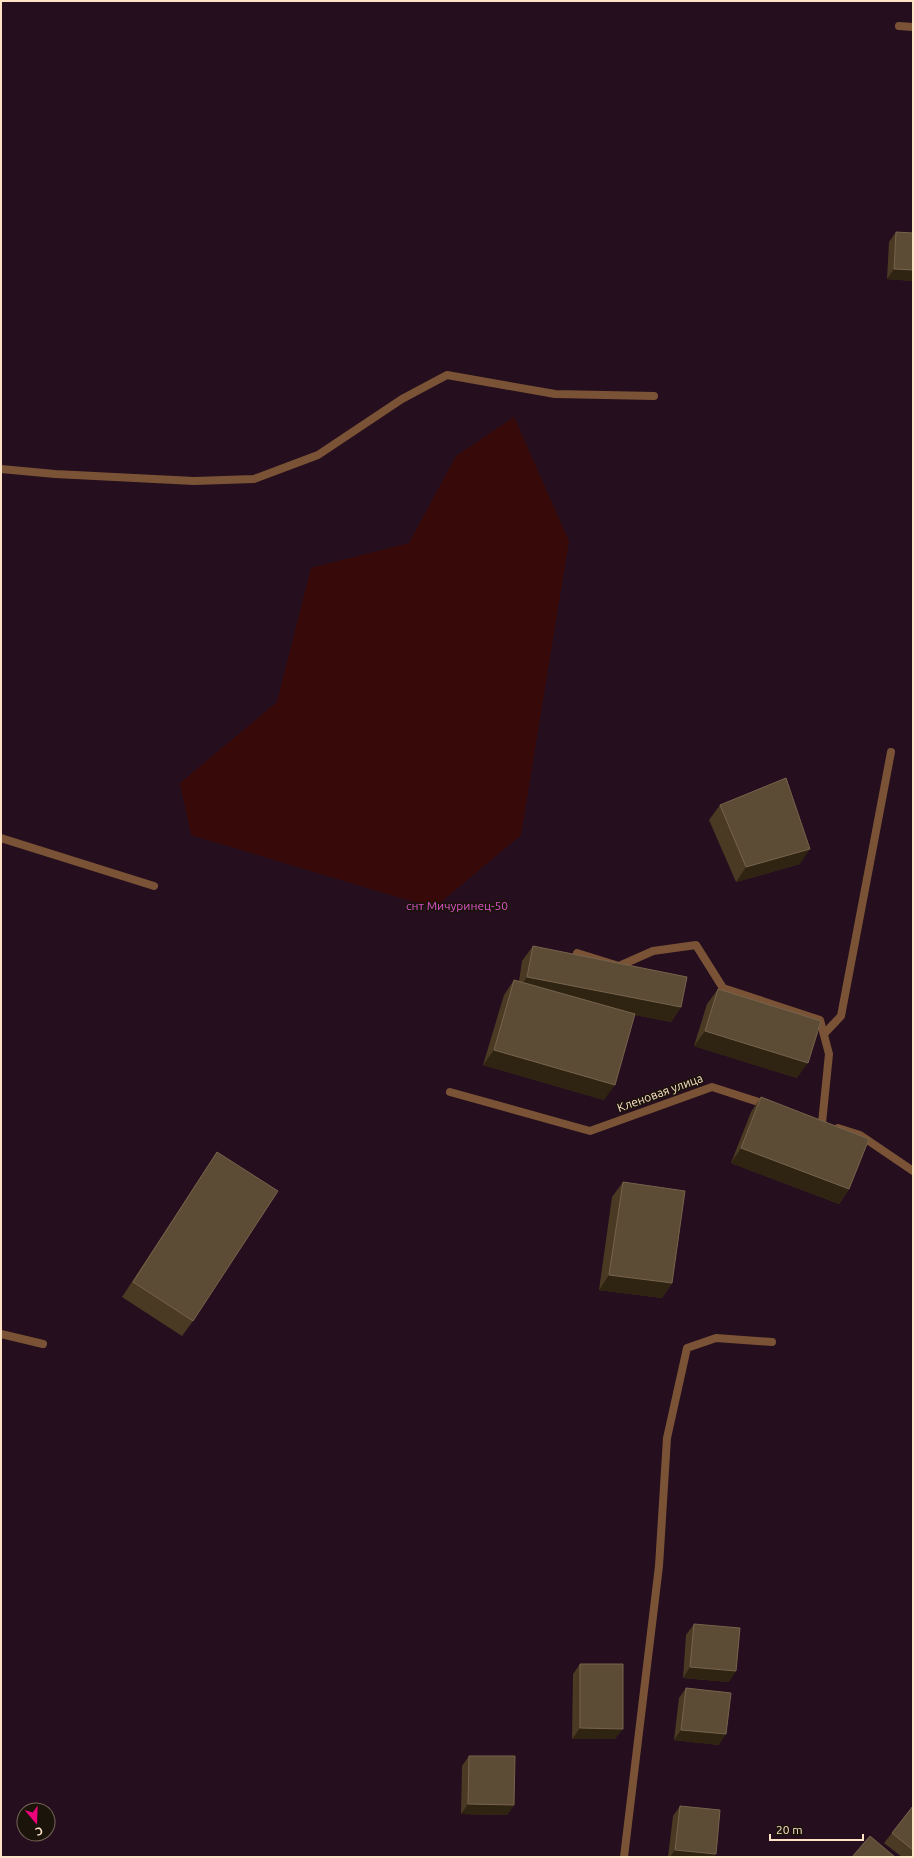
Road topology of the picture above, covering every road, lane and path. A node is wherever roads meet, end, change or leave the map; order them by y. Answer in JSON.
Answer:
{"nodes":[{"id":1,"x":899,"y":26,"type":"dead end"},
{"id":2,"x":913,"y":27,"type":"edge"},
{"id":3,"x":654,"y":396,"type":"dead end"},
{"id":4,"x":1,"y":470,"type":"edge"},
{"id":5,"x":891,"y":752,"type":"dead end"},
{"id":6,"x":1,"y":838,"type":"edge"},
{"id":7,"x":154,"y":886,"type":"dead end"},
{"id":8,"x":576,"y":953,"type":"edge"},
{"id":9,"x":824,"y":1034,"type":"junction"},
{"id":10,"x":450,"y":1092,"type":"dead end"},
{"id":11,"x":778,"y":1108,"type":"edge"},
{"id":12,"x":913,"y":1171,"type":"edge"},
{"id":13,"x":1,"y":1334,"type":"edge"},
{"id":14,"x":772,"y":1342,"type":"dead end"},
{"id":15,"x":43,"y":1344,"type":"dead end"},
{"id":16,"x":624,"y":1857,"type":"edge"}],
"edges":[{"from":1,"to":2,"type":"lane"},
{"from":3,"to":4,"type":"lane"},
{"from":5,"to":9,"type":"lane"},
{"from":6,"to":7,"type":"lane"},
{"from":8,"to":9,"type":"lane"},
{"from":9,"to":12,"type":"lane"},
{"from":10,"to":11,"type":"lane","name":"Кленовая улица"},
{"from":13,"to":15,"type":"lane"},
{"from":14,"to":16,"type":"lane"}]}
